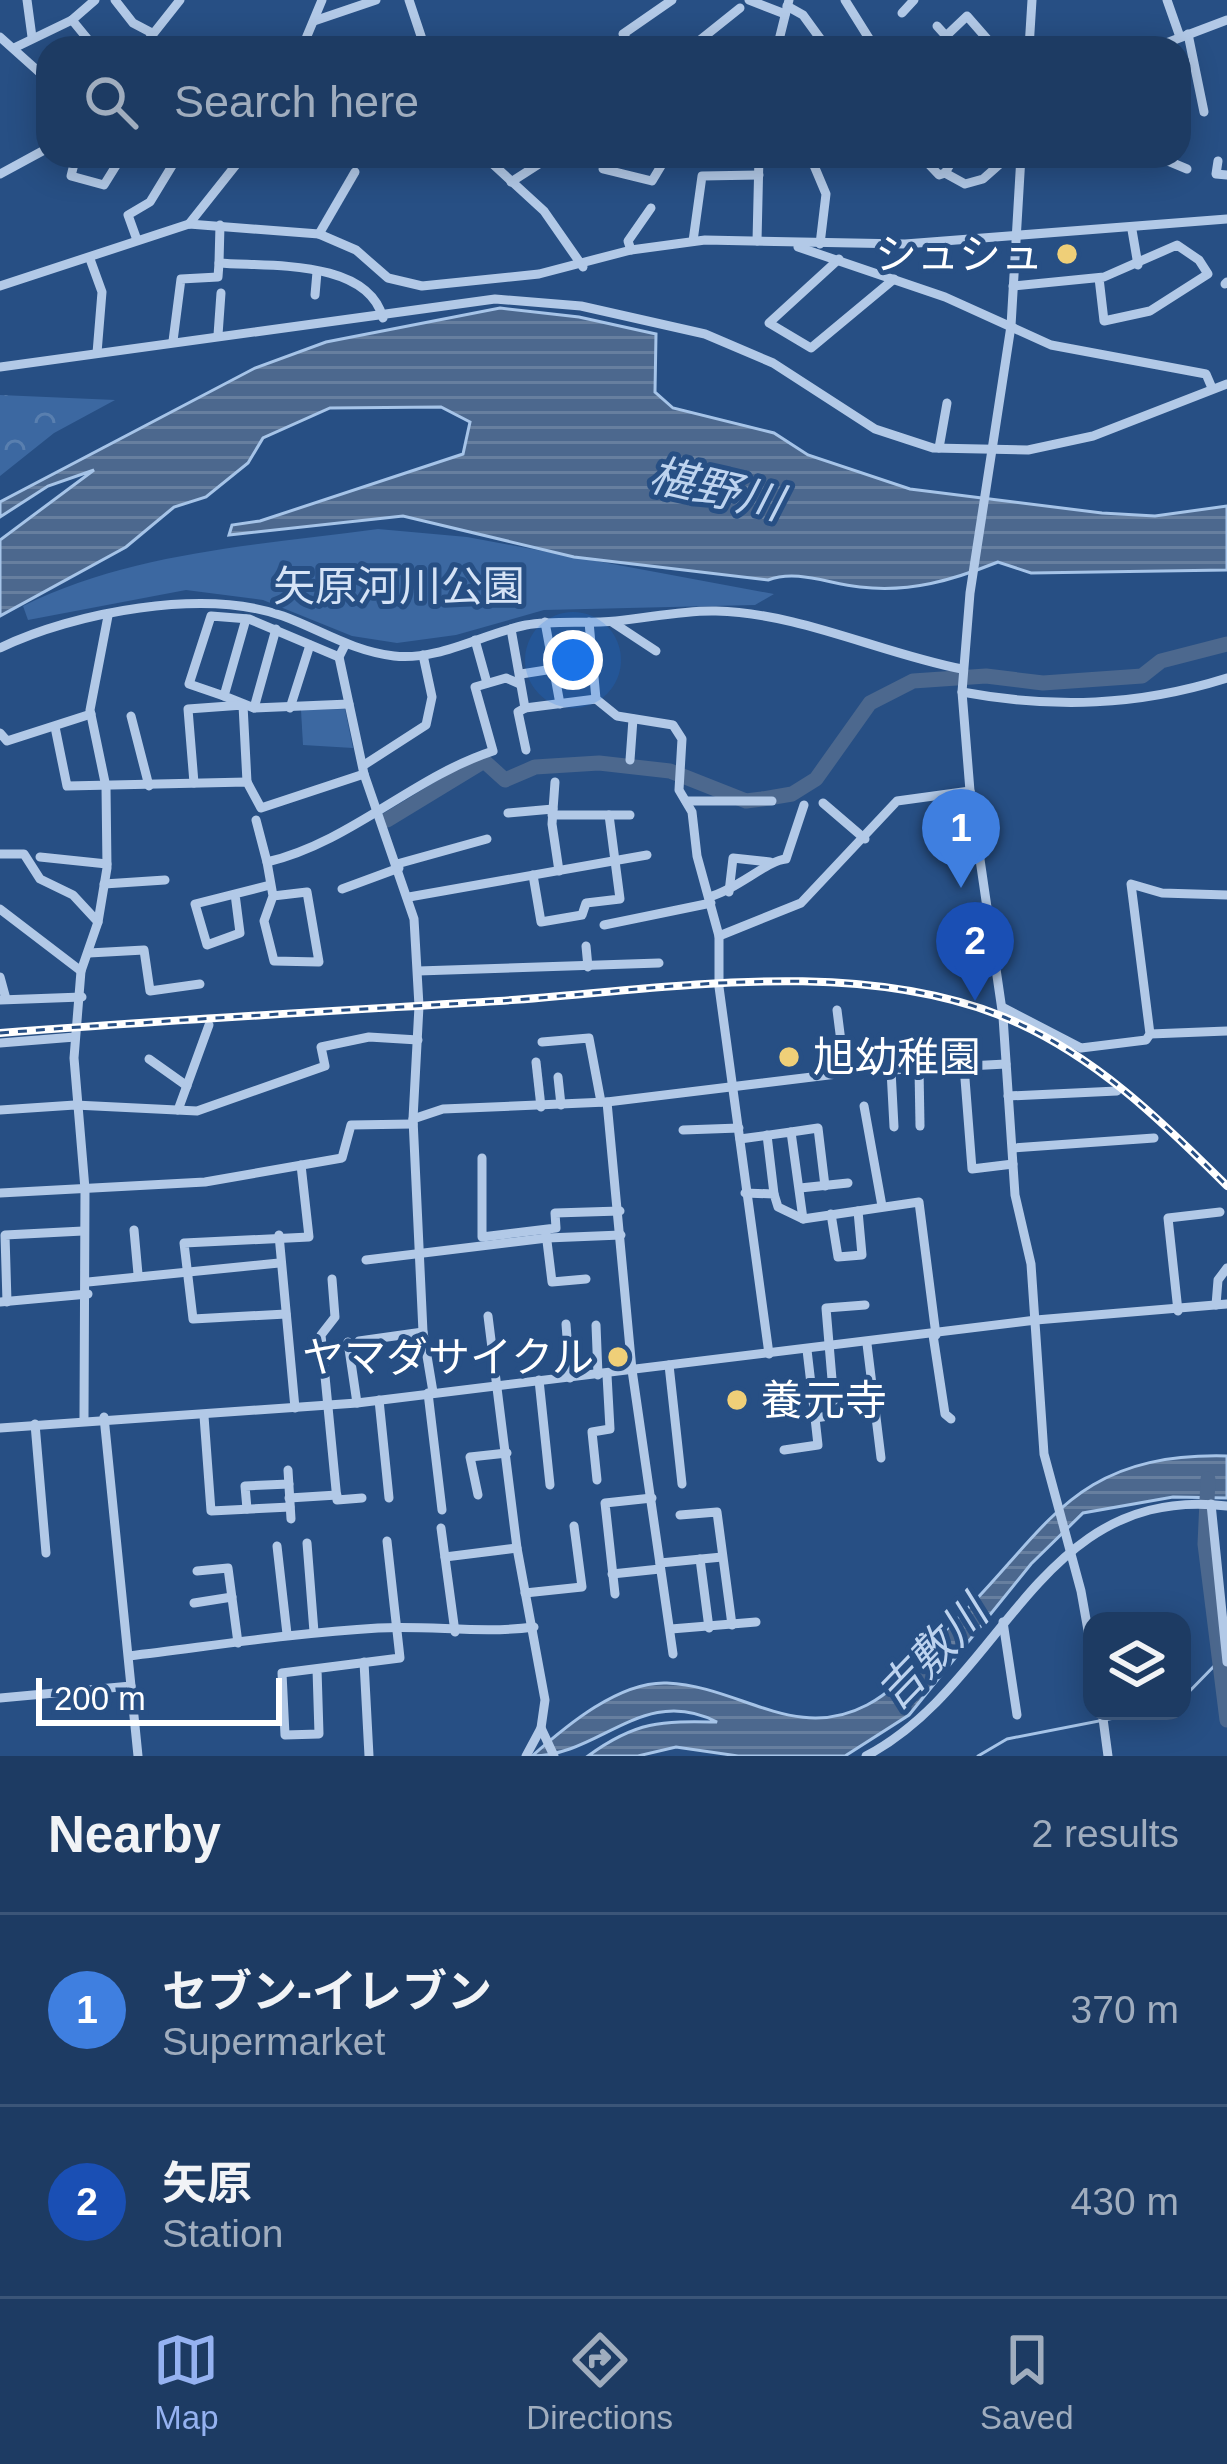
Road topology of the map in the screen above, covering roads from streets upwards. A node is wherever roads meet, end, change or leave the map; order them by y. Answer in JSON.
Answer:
{"nodes":[{"id":1,"x":27,"y":0,"type":"edge"},
{"id":2,"x":95,"y":0,"type":"edge"},
{"id":3,"x":115,"y":0,"type":"edge"},
{"id":4,"x":180,"y":0,"type":"edge"},
{"id":5,"x":322,"y":0,"type":"edge"},
{"id":6,"x":376,"y":0,"type":"edge"},
{"id":7,"x":409,"y":0,"type":"edge"},
{"id":8,"x":672,"y":0,"type":"edge"},
{"id":9,"x":844,"y":0,"type":"edge"},
{"id":10,"x":914,"y":0,"type":"edge"},
{"id":11,"x":1032,"y":0,"type":"edge"},
{"id":12,"x":1167,"y":0,"type":"edge"},
{"id":13,"x":745,"y":4,"type":"edge"},
{"id":14,"x":787,"y":7,"type":"edge"},
{"id":15,"x":902,"y":13,"type":"dead end"},
{"id":16,"x":1227,"y":19,"type":"edge"},
{"id":17,"x":72,"y":20,"type":"junction"},
{"id":18,"x":314,"y":21,"type":"junction"},
{"id":19,"x":937,"y":26,"type":"dead end"},
{"id":20,"x":1184,"y":35,"type":"joint"},
{"id":21,"x":85,"y":36,"type":"edge"},
{"id":22,"x":143,"y":36,"type":"edge"},
{"id":23,"x":154,"y":36,"type":"edge"},
{"id":24,"x":307,"y":36,"type":"edge"},
{"id":25,"x":420,"y":36,"type":"edge"},
{"id":26,"x":624,"y":36,"type":"edge"},
{"id":27,"x":699,"y":36,"type":"edge"},
{"id":28,"x":818,"y":36,"type":"edge"},
{"id":29,"x":867,"y":36,"type":"edge"},
{"id":30,"x":946,"y":36,"type":"edge"},
{"id":31,"x":951,"y":36,"type":"edge"},
{"id":32,"x":984,"y":36,"type":"edge"},
{"id":33,"x":1030,"y":36,"type":"edge"},
{"id":34,"x":0,"y":37,"type":"edge"},
{"id":35,"x":32,"y":37,"type":"junction"},
{"id":36,"x":14,"y":48,"type":"junction"},
{"id":37,"x":1191,"y":62,"type":"edge"},
{"id":38,"x":36,"y":69,"type":"edge"},
{"id":39,"x":1204,"y":112,"type":"dead end"},
{"id":40,"x":36,"y":154,"type":"edge"},
{"id":41,"x":1218,"y":161,"type":"dead end"},
{"id":42,"x":73,"y":168,"type":"edge"},
{"id":43,"x":115,"y":168,"type":"edge"},
{"id":44,"x":171,"y":168,"type":"edge"},
{"id":45,"x":233,"y":168,"type":"edge"},
{"id":46,"x":496,"y":168,"type":"edge"},
{"id":47,"x":533,"y":168,"type":"edge"},
{"id":48,"x":660,"y":168,"type":"edge"},
{"id":49,"x":759,"y":168,"type":"edge"},
{"id":50,"x":815,"y":168,"type":"edge"},
{"id":51,"x":932,"y":168,"type":"edge"},
{"id":52,"x":948,"y":168,"type":"edge"},
{"id":53,"x":993,"y":168,"type":"edge"},
{"id":54,"x":1020,"y":168,"type":"edge"},
{"id":55,"x":603,"y":169,"type":"dead end"},
{"id":56,"x":355,"y":172,"type":"dead end"},
{"id":57,"x":0,"y":173,"type":"edge"},
{"id":58,"x":945,"y":173,"type":"junction"},
{"id":59,"x":759,"y":175,"type":"junction"},
{"id":60,"x":1227,"y":175,"type":"edge"},
{"id":61,"x":511,"y":182,"type":"junction"},
{"id":62,"x":651,"y":208,"type":"dead end"},
{"id":63,"x":1226,"y":223,"type":"edge"},
{"id":64,"x":189,"y":224,"type":"junction"},
{"id":65,"x":220,"y":225,"type":"junction"},
{"id":66,"x":1132,"y":230,"type":"junction"},
{"id":67,"x":320,"y":234,"type":"junction"},
{"id":68,"x":1017,"y":235,"type":"junction"},
{"id":69,"x":137,"y":240,"type":"junction"},
{"id":70,"x":693,"y":241,"type":"junction"},
{"id":71,"x":757,"y":241,"type":"junction"},
{"id":72,"x":790,"y":244,"type":"junction"},
{"id":73,"x":820,"y":244,"type":"junction"},
{"id":74,"x":631,"y":250,"type":"junction"},
{"id":75,"x":90,"y":259,"type":"junction"},
{"id":76,"x":839,"y":259,"type":"junction"},
{"id":77,"x":219,"y":263,"type":"junction"},
{"id":78,"x":1138,"y":265,"type":"junction"},
{"id":79,"x":583,"y":267,"type":"junction"},
{"id":80,"x":316,"y":272,"type":"junction"},
{"id":81,"x":385,"y":275,"type":"junction"},
{"id":82,"x":1099,"y":278,"type":"junction"},
{"id":83,"x":894,"y":279,"type":"junction"},
{"id":84,"x":0,"y":286,"type":"edge"},
{"id":85,"x":1013,"y":286,"type":"junction"},
{"id":86,"x":221,"y":293,"type":"dead end"},
{"id":87,"x":369,"y":294,"type":"junction"},
{"id":88,"x":315,"y":295,"type":"dead end"},
{"id":89,"x":383,"y":318,"type":"junction"},
{"id":90,"x":1010,"y":326,"type":"junction"},
{"id":91,"x":218,"y":335,"type":"junction"},
{"id":92,"x":173,"y":340,"type":"junction"},
{"id":93,"x":97,"y":353,"type":"junction"},
{"id":94,"x":0,"y":368,"type":"edge"},
{"id":95,"x":1227,"y":384,"type":"edge"},
{"id":96,"x":1211,"y":388,"type":"junction"},
{"id":97,"x":947,"y":403,"type":"dead end"},
{"id":98,"x":939,"y":448,"type":"junction"},
{"id":99,"x":989,"y":452,"type":"junction"},
{"id":100,"x":109,"y":616,"type":"junction"},
{"id":101,"x":246,"y":619,"type":"junction"},
{"id":102,"x":545,"y":622,"type":"junction"},
{"id":103,"x":589,"y":622,"type":"junction"},
{"id":104,"x":612,"y":622,"type":"junction"},
{"id":105,"x":276,"y":629,"type":"junction"},
{"id":106,"x":511,"y":629,"type":"junction"},
{"id":107,"x":476,"y":640,"type":"junction"},
{"id":108,"x":310,"y":645,"type":"junction"},
{"id":109,"x":0,"y":648,"type":"edge"},
{"id":110,"x":342,"y":651,"type":"junction"},
{"id":111,"x":656,"y":651,"type":"dead end"},
{"id":112,"x":423,"y":656,"type":"junction"},
{"id":113,"x":962,"y":666,"type":"junction"},
{"id":114,"x":553,"y":669,"type":"junction"},
{"id":115,"x":1227,"y":678,"type":"edge"},
{"id":116,"x":520,"y":679,"type":"junction"},
{"id":117,"x":487,"y":683,"type":"junction"},
{"id":118,"x":962,"y":692,"type":"junction"},
{"id":119,"x":224,"y":696,"type":"junction"},
{"id":120,"x":596,"y":699,"type":"junction"},
{"id":121,"x":349,"y":704,"type":"junction"},
{"id":122,"x":560,"y":704,"type":"junction"},
{"id":123,"x":249,"y":706,"type":"junction"},
{"id":124,"x":290,"y":708,"type":"junction"},
{"id":125,"x":525,"y":708,"type":"junction"},
{"id":126,"x":91,"y":715,"type":"junction"},
{"id":127,"x":131,"y":716,"type":"dead end"},
{"id":128,"x":633,"y":718,"type":"junction"},
{"id":129,"x":55,"y":727,"type":"junction"},
{"id":130,"x":0,"y":733,"type":"edge"},
{"id":131,"x":526,"y":750,"type":"dead end"},
{"id":132,"x":630,"y":760,"type":"dead end"},
{"id":133,"x":364,"y":770,"type":"junction"},
{"id":134,"x":247,"y":782,"type":"junction"},
{"id":135,"x":555,"y":782,"type":"dead end"},
{"id":136,"x":194,"y":783,"type":"junction"},
{"id":137,"x":149,"y":786,"type":"junction"},
{"id":138,"x":106,"y":787,"type":"junction"},
{"id":139,"x":970,"y":791,"type":"junction"},
{"id":140,"x":686,"y":801,"type":"junction"},
{"id":141,"x":772,"y":801,"type":"dead end"},
{"id":142,"x":823,"y":803,"type":"dead end"},
{"id":143,"x":799,"y":811,"type":"dead end"},
{"id":144,"x":553,"y":812,"type":"junction"},
{"id":145,"x":508,"y":813,"type":"dead end"},
{"id":146,"x":379,"y":814,"type":"junction"},
{"id":147,"x":609,"y":815,"type":"junction"},
{"id":148,"x":630,"y":815,"type":"dead end"},
{"id":149,"x":256,"y":820,"type":"dead end"},
{"id":150,"x":487,"y":839,"type":"dead end"},
{"id":151,"x":865,"y":839,"type":"junction"},
{"id":152,"x":0,"y":854,"type":"edge"},
{"id":153,"x":647,"y":855,"type":"dead end"},
{"id":154,"x":40,"y":857,"type":"dead end"},
{"id":155,"x":616,"y":861,"type":"junction"},
{"id":156,"x":268,"y":862,"type":"junction"},
{"id":157,"x":770,"y":862,"type":"junction"},
{"id":158,"x":107,"y":864,"type":"junction"},
{"id":159,"x":398,"y":866,"type":"junction"},
{"id":160,"x":559,"y":871,"type":"junction"},
{"id":161,"x":533,"y":875,"type":"junction"},
{"id":162,"x":165,"y":880,"type":"dead end"},
{"id":163,"x":104,"y":884,"type":"junction"},
{"id":164,"x":342,"y":889,"type":"dead end"},
{"id":165,"x":272,"y":891,"type":"junction"},
{"id":166,"x":729,"y":892,"type":"junction"},
{"id":167,"x":235,"y":894,"type":"junction"},
{"id":168,"x":1227,"y":896,"type":"edge"},
{"id":169,"x":409,"y":897,"type":"junction"},
{"id":170,"x":710,"y":900,"type":"junction"},
{"id":171,"x":0,"y":909,"type":"edge"},
{"id":172,"x":98,"y":922,"type":"junction"},
{"id":173,"x":604,"y":925,"type":"dead end"},
{"id":174,"x":719,"y":936,"type":"junction"},
{"id":175,"x":586,"y":946,"type":"dead end"},
{"id":176,"x":88,"y":953,"type":"junction"},
{"id":177,"x":659,"y":963,"type":"dead end"},
{"id":178,"x":588,"y":967,"type":"junction"},
{"id":179,"x":418,"y":970,"type":"junction"},
{"id":180,"x":82,"y":971,"type":"junction"},
{"id":181,"x":0,"y":977,"type":"edge"},
{"id":182,"x":200,"y":984,"type":"dead end"},
{"id":183,"x":82,"y":997,"type":"junction"},
{"id":184,"x":3,"y":999,"type":"edge"},
{"id":185,"x":1002,"y":1007,"type":"junction"},
{"id":186,"x":837,"y":1010,"type":"dead end"},
{"id":187,"x":209,"y":1025,"type":"dead end"},
{"id":188,"x":1227,"y":1030,"type":"edge"},
{"id":189,"x":1150,"y":1034,"type":"junction"},
{"id":190,"x":76,"y":1037,"type":"junction"},
{"id":191,"x":418,"y":1040,"type":"junction"},
{"id":192,"x":542,"y":1042,"type":"dead end"},
{"id":193,"x":0,"y":1043,"type":"edge"},
{"id":194,"x":149,"y":1059,"type":"dead end"},
{"id":195,"x":536,"y":1062,"type":"dead end"},
{"id":196,"x":1006,"y":1064,"type":"junction"},
{"id":197,"x":964,"y":1066,"type":"junction"},
{"id":198,"x":919,"y":1068,"type":"junction"},
{"id":199,"x":558,"y":1077,"type":"dead end"},
{"id":200,"x":187,"y":1086,"type":"junction"},
{"id":201,"x":736,"y":1086,"type":"junction"},
{"id":202,"x":1117,"y":1091,"type":"dead end"},
{"id":203,"x":1008,"y":1096,"type":"junction"},
{"id":204,"x":604,"y":1102,"type":"junction"},
{"id":205,"x":75,"y":1105,"type":"junction"},
{"id":206,"x":561,"y":1105,"type":"junction"},
{"id":207,"x":864,"y":1106,"type":"dead end"},
{"id":208,"x":542,"y":1107,"type":"junction"},
{"id":209,"x":0,"y":1110,"type":"edge"},
{"id":210,"x":178,"y":1111,"type":"junction"},
{"id":211,"x":413,"y":1121,"type":"junction"},
{"id":212,"x":894,"y":1126,"type":"dead end"},
{"id":213,"x":920,"y":1126,"type":"dead end"},
{"id":214,"x":683,"y":1130,"type":"dead end"},
{"id":215,"x":791,"y":1132,"type":"junction"},
{"id":216,"x":740,"y":1133,"type":"junction"},
{"id":217,"x":766,"y":1135,"type":"junction"},
{"id":218,"x":1154,"y":1138,"type":"dead end"},
{"id":219,"x":1012,"y":1148,"type":"junction"},
{"id":220,"x":482,"y":1158,"type":"dead end"},
{"id":221,"x":1013,"y":1164,"type":"junction"},
{"id":222,"x":302,"y":1165,"type":"junction"},
{"id":223,"x":848,"y":1183,"type":"dead end"},
{"id":224,"x":825,"y":1186,"type":"junction"},
{"id":225,"x":800,"y":1188,"type":"junction"},
{"id":226,"x":85,"y":1189,"type":"junction"},
{"id":227,"x":0,"y":1193,"type":"edge"},
{"id":228,"x":746,"y":1193,"type":"junction"},
{"id":229,"x":773,"y":1193,"type":"junction"},
{"id":230,"x":882,"y":1206,"type":"junction"},
{"id":231,"x":620,"y":1211,"type":"junction"},
{"id":232,"x":858,"y":1211,"type":"junction"},
{"id":233,"x":1220,"y":1212,"type":"dead end"},
{"id":234,"x":831,"y":1214,"type":"junction"},
{"id":235,"x":802,"y":1219,"type":"junction"},
{"id":236,"x":134,"y":1230,"type":"dead end"},
{"id":237,"x":83,"y":1231,"type":"junction"},
{"id":238,"x":546,"y":1234,"type":"junction"},
{"id":239,"x":279,"y":1235,"type":"junction"},
{"id":240,"x":621,"y":1235,"type":"junction"},
{"id":241,"x":479,"y":1242,"type":"junction"},
{"id":242,"x":419,"y":1253,"type":"junction"},
{"id":243,"x":366,"y":1260,"type":"dead end"},
{"id":244,"x":279,"y":1263,"type":"junction"},
{"id":245,"x":186,"y":1268,"type":"junction"},
{"id":246,"x":1227,"y":1268,"type":"edge"},
{"id":247,"x":137,"y":1274,"type":"junction"},
{"id":248,"x":586,"y":1279,"type":"dead end"},
{"id":249,"x":332,"y":1280,"type":"dead end"},
{"id":250,"x":88,"y":1288,"type":"junction"},
{"id":251,"x":3,"y":1302,"type":"edge"},
{"id":252,"x":865,"y":1305,"type":"dead end"},
{"id":253,"x":1221,"y":1305,"type":"edge"},
{"id":254,"x":1178,"y":1311,"type":"junction"},
{"id":255,"x":286,"y":1314,"type":"junction"},
{"id":256,"x":488,"y":1316,"type":"dead end"},
{"id":257,"x":1036,"y":1320,"type":"junction"},
{"id":258,"x":566,"y":1324,"type":"dead end"},
{"id":259,"x":596,"y":1325,"type":"dead end"},
{"id":260,"x":423,"y":1332,"type":"junction"},
{"id":261,"x":935,"y":1335,"type":"junction"},
{"id":262,"x":867,"y":1345,"type":"junction"},
{"id":263,"x":829,"y":1348,"type":"junction"},
{"id":264,"x":807,"y":1350,"type":"junction"},
{"id":265,"x":769,"y":1354,"type":"junction"},
{"id":266,"x":669,"y":1365,"type":"junction"},
{"id":267,"x":632,"y":1370,"type":"junction"},
{"id":268,"x":603,"y":1375,"type":"junction"},
{"id":269,"x":570,"y":1378,"type":"junction"},
{"id":270,"x":539,"y":1380,"type":"junction"},
{"id":271,"x":496,"y":1385,"type":"junction"},
{"id":272,"x":430,"y":1393,"type":"junction"},
{"id":273,"x":379,"y":1400,"type":"junction"},
{"id":274,"x":357,"y":1403,"type":"junction"},
{"id":275,"x":328,"y":1404,"type":"junction"},
{"id":276,"x":295,"y":1408,"type":"junction"},
{"id":277,"x":204,"y":1416,"type":"junction"},
{"id":278,"x":104,"y":1417,"type":"junction"},
{"id":279,"x":85,"y":1418,"type":"junction"},
{"id":280,"x":815,"y":1418,"type":"junction"},
{"id":281,"x":951,"y":1419,"type":"dead end"},
{"id":282,"x":35,"y":1424,"type":"junction"},
{"id":283,"x":0,"y":1428,"type":"edge"},
{"id":284,"x":784,"y":1450,"type":"dead end"},
{"id":285,"x":507,"y":1453,"type":"junction"},
{"id":286,"x":880,"y":1457,"type":"dead end"},
{"id":287,"x":289,"y":1471,"type":"dead end"},
{"id":288,"x":597,"y":1480,"type":"dead end"},
{"id":289,"x":289,"y":1484,"type":"junction"},
{"id":290,"x":682,"y":1484,"type":"dead end"},
{"id":291,"x":550,"y":1485,"type":"dead end"},
{"id":292,"x":478,"y":1495,"type":"dead end"},
{"id":293,"x":337,"y":1496,"type":"junction"},
{"id":294,"x":362,"y":1498,"type":"dead end"},
{"id":295,"x":389,"y":1498,"type":"dead end"},
{"id":296,"x":652,"y":1498,"type":"junction"},
{"id":297,"x":1211,"y":1504,"type":"junction"},
{"id":298,"x":1227,"y":1506,"type":"edge"},
{"id":299,"x":290,"y":1508,"type":"junction"},
{"id":300,"x":247,"y":1509,"type":"junction"},
{"id":301,"x":442,"y":1510,"type":"dead end"},
{"id":302,"x":680,"y":1515,"type":"dead end"},
{"id":303,"x":574,"y":1526,"type":"dead end"},
{"id":304,"x":441,"y":1528,"type":"dead end"},
{"id":305,"x":387,"y":1541,"type":"dead end"},
{"id":306,"x":307,"y":1543,"type":"dead end"},
{"id":307,"x":1227,"y":1543,"type":"edge"},
{"id":308,"x":277,"y":1546,"type":"dead end"},
{"id":309,"x":1212,"y":1546,"type":"junction"},
{"id":310,"x":517,"y":1548,"type":"junction"},
{"id":311,"x":1070,"y":1549,"type":"junction"},
{"id":312,"x":46,"y":1553,"type":"dead end"},
{"id":313,"x":445,"y":1557,"type":"junction"},
{"id":314,"x":722,"y":1557,"type":"junction"},
{"id":315,"x":700,"y":1559,"type":"junction"},
{"id":316,"x":660,"y":1566,"type":"junction"},
{"id":317,"x":197,"y":1571,"type":"dead end"},
{"id":318,"x":612,"y":1574,"type":"junction"},
{"id":319,"x":525,"y":1593,"type":"junction"},
{"id":320,"x":615,"y":1594,"type":"dead end"},
{"id":321,"x":232,"y":1597,"type":"junction"},
{"id":322,"x":194,"y":1603,"type":"dead end"},
{"id":323,"x":1083,"y":1612,"type":"edge"},
{"id":324,"x":757,"y":1622,"type":"dead end"},
{"id":325,"x":1003,"y":1622,"type":"junction"},
{"id":326,"x":732,"y":1625,"type":"junction"},
{"id":327,"x":397,"y":1627,"type":"junction"},
{"id":328,"x":534,"y":1627,"type":"junction"},
{"id":329,"x":709,"y":1628,"type":"junction"},
{"id":330,"x":671,"y":1629,"type":"junction"},
{"id":331,"x":314,"y":1632,"type":"junction"},
{"id":332,"x":454,"y":1632,"type":"junction"},
{"id":333,"x":287,"y":1634,"type":"junction"},
{"id":334,"x":238,"y":1643,"type":"junction"},
{"id":335,"x":673,"y":1654,"type":"dead end"},
{"id":336,"x":129,"y":1656,"type":"junction"},
{"id":337,"x":1227,"y":1661,"type":"edge"},
{"id":338,"x":364,"y":1662,"type":"junction"},
{"id":339,"x":317,"y":1669,"type":"junction"},
{"id":340,"x":131,"y":1686,"type":"junction"},
{"id":341,"x":0,"y":1698,"type":"edge"},
{"id":342,"x":1017,"y":1715,"type":"dead end"},
{"id":343,"x":1103,"y":1720,"type":"edge"},
{"id":344,"x":541,"y":1728,"type":"junction"},
{"id":345,"x":138,"y":1756,"type":"edge"},
{"id":346,"x":369,"y":1756,"type":"edge"},
{"id":347,"x":526,"y":1756,"type":"edge"},
{"id":348,"x":554,"y":1756,"type":"edge"},
{"id":349,"x":866,"y":1756,"type":"edge"},
{"id":350,"x":1108,"y":1756,"type":"edge"}],
"edges":[{"from":1,"to":35,"type":"street"},
{"from":2,"to":17,"type":"street"},
{"from":3,"to":22,"type":"street"},
{"from":4,"to":23,"type":"street"},
{"from":5,"to":18,"type":"street"},
{"from":6,"to":18,"type":"street"},
{"from":7,"to":25,"type":"street"},
{"from":8,"to":26,"type":"street"},
{"from":9,"to":29,"type":"street"},
{"from":10,"to":15,"type":"street"},
{"from":11,"to":33,"type":"street"},
{"from":12,"to":20,"type":"street"},
{"from":13,"to":14,"type":"street"},
{"from":13,"to":27,"type":"street"},
{"from":14,"to":28,"type":"street"},
{"from":16,"to":20,"type":"street"},
{"from":17,"to":21,"type":"street"},
{"from":17,"to":35,"type":"street"},
{"from":18,"to":24,"type":"street"},
{"from":19,"to":30,"type":"street"},
{"from":31,"to":32,"type":"street"},
{"from":34,"to":36,"type":"street"},
{"from":35,"to":36,"type":"street"},
{"from":36,"to":38,"type":"street"},
{"from":37,"to":39,"type":"street"},
{"from":40,"to":57,"type":"street"},
{"from":41,"to":60,"type":"street"},
{"from":42,"to":43,"type":"street"},
{"from":44,"to":69,"type":"street"},
{"from":45,"to":64,"type":"street"},
{"from":46,"to":61,"type":"street"},
{"from":47,"to":61,"type":"street"},
{"from":48,"to":55,"type":"street"},
{"from":49,"to":59,"type":"street"},
{"from":50,"to":73,"type":"street"},
{"from":51,"to":58,"type":"street"},
{"from":52,"to":58,"type":"street"},
{"from":53,"to":58,"type":"street"},
{"from":54,"to":68,"type":"street"},
{"from":56,"to":67,"type":"street"},
{"from":59,"to":70,"type":"street"},
{"from":59,"to":71,"type":"street"},
{"from":61,"to":79,"type":"street"},
{"from":62,"to":74,"type":"street"},
{"from":63,"to":66,"type":"street"},
{"from":64,"to":65,"type":"street"},
{"from":64,"to":69,"type":"street"},
{"from":65,"to":67,"type":"street"},
{"from":65,"to":77,"type":"street"},
{"from":66,"to":68,"type":"street"},
{"from":66,"to":78,"type":"street"},
{"from":67,"to":81,"type":"street"},
{"from":68,"to":73,"type":"street"},
{"from":68,"to":85,"type":"street"},
{"from":69,"to":75,"type":"street"},
{"from":70,"to":71,"type":"street"},
{"from":70,"to":74,"type":"street"},
{"from":71,"to":72,"type":"street"},
{"from":72,"to":73,"type":"street"},
{"from":72,"to":76,"type":"street"},
{"from":74,"to":79,"type":"street"},
{"from":75,"to":84,"type":"street"},
{"from":75,"to":93,"type":"street"},
{"from":76,"to":83,"type":"street"},
{"from":76,"to":83,"type":"street"},
{"from":77,"to":80,"type":"street"},
{"from":77,"to":92,"type":"street"},
{"from":78,"to":82,"type":"street"},
{"from":78,"to":82,"type":"street"},
{"from":79,"to":81,"type":"street"},
{"from":80,"to":87,"type":"street"},
{"from":80,"to":88,"type":"street"},
{"from":81,"to":87,"type":"street"},
{"from":82,"to":85,"type":"street"},
{"from":83,"to":90,"type":"street"},
{"from":85,"to":90,"type":"street"},
{"from":86,"to":91,"type":"street"},
{"from":87,"to":89,"type":"street"},
{"from":89,"to":91,"type":"street"},
{"from":89,"to":98,"type":"street"},
{"from":90,"to":96,"type":"street"},
{"from":90,"to":99,"type":"street"},
{"from":91,"to":92,"type":"street"},
{"from":92,"to":93,"type":"street"},
{"from":93,"to":94,"type":"street"},
{"from":95,"to":96,"type":"street"},
{"from":96,"to":99,"type":"street"},
{"from":97,"to":98,"type":"street"},
{"from":98,"to":99,"type":"street"},
{"from":99,"to":113,"type":"street"},
{"from":100,"to":109,"type":"street"},
{"from":100,"to":110,"type":"street"},
{"from":100,"to":126,"type":"street"},
{"from":101,"to":105,"type":"street"},
{"from":101,"to":119,"type":"street"},
{"from":101,"to":119,"type":"street"},
{"from":102,"to":103,"type":"street"},
{"from":102,"to":106,"type":"street"},
{"from":102,"to":114,"type":"street"},
{"from":103,"to":104,"type":"street"},
{"from":103,"to":120,"type":"street"},
{"from":104,"to":111,"type":"street"},
{"from":104,"to":113,"type":"street"},
{"from":105,"to":108,"type":"street"},
{"from":105,"to":123,"type":"street"},
{"from":106,"to":107,"type":"street"},
{"from":106,"to":116,"type":"street"},
{"from":107,"to":112,"type":"street"},
{"from":107,"to":117,"type":"street"},
{"from":108,"to":110,"type":"street"},
{"from":108,"to":124,"type":"street"},
{"from":110,"to":112,"type":"street"},
{"from":110,"to":121,"type":"street"},
{"from":112,"to":133,"type":"street"},
{"from":113,"to":118,"type":"street"},
{"from":114,"to":116,"type":"street"},
{"from":114,"to":122,"type":"street"},
{"from":115,"to":118,"type":"street"},
{"from":116,"to":117,"type":"street"},
{"from":116,"to":125,"type":"street"},
{"from":117,"to":146,"type":"street"},
{"from":118,"to":139,"type":"street"},
{"from":119,"to":123,"type":"street"},
{"from":120,"to":122,"type":"street"},
{"from":120,"to":128,"type":"street"},
{"from":121,"to":124,"type":"street"},
{"from":121,"to":133,"type":"street"},
{"from":122,"to":125,"type":"street"},
{"from":123,"to":124,"type":"street"},
{"from":123,"to":134,"type":"street"},
{"from":123,"to":136,"type":"street"},
{"from":125,"to":131,"type":"street"},
{"from":126,"to":129,"type":"street"},
{"from":126,"to":138,"type":"street"},
{"from":127,"to":137,"type":"street"},
{"from":128,"to":132,"type":"street"},
{"from":128,"to":140,"type":"street"},
{"from":129,"to":130,"type":"street"},
{"from":129,"to":138,"type":"street"},
{"from":133,"to":134,"type":"street"},
{"from":133,"to":146,"type":"street"},
{"from":134,"to":136,"type":"street"},
{"from":135,"to":144,"type":"street"},
{"from":136,"to":137,"type":"street"},
{"from":137,"to":138,"type":"street"},
{"from":138,"to":158,"type":"street"},
{"from":139,"to":151,"type":"street"},
{"from":139,"to":185,"type":"street"},
{"from":140,"to":141,"type":"street"},
{"from":140,"to":170,"type":"street"},
{"from":142,"to":151,"type":"street"},
{"from":143,"to":157,"type":"street"},
{"from":144,"to":145,"type":"street"},
{"from":144,"to":147,"type":"street"},
{"from":144,"to":160,"type":"street"},
{"from":146,"to":156,"type":"street"},
{"from":146,"to":159,"type":"street"},
{"from":147,"to":148,"type":"street"},
{"from":147,"to":155,"type":"street"},
{"from":149,"to":156,"type":"street"},
{"from":150,"to":159,"type":"street"},
{"from":151,"to":174,"type":"street"},
{"from":152,"to":172,"type":"street"},
{"from":153,"to":155,"type":"street"},
{"from":154,"to":158,"type":"street"},
{"from":155,"to":160,"type":"street"},
{"from":155,"to":161,"type":"street"},
{"from":156,"to":165,"type":"street"},
{"from":157,"to":166,"type":"street"},
{"from":157,"to":166,"type":"street"},
{"from":158,"to":163,"type":"street"},
{"from":159,"to":164,"type":"street"},
{"from":159,"to":169,"type":"street"},
{"from":160,"to":161,"type":"street"},
{"from":161,"to":169,"type":"street"},
{"from":162,"to":163,"type":"street"},
{"from":163,"to":172,"type":"street"},
{"from":165,"to":165,"type":"street"},
{"from":165,"to":167,"type":"street"},
{"from":166,"to":170,"type":"street"},
{"from":167,"to":167,"type":"street"},
{"from":168,"to":189,"type":"street"},
{"from":169,"to":179,"type":"street"},
{"from":170,"to":173,"type":"street"},
{"from":170,"to":174,"type":"street"},
{"from":171,"to":180,"type":"street"},
{"from":172,"to":176,"type":"street"},
{"from":174,"to":201,"type":"street"},
{"from":175,"to":178,"type":"street"},
{"from":176,"to":180,"type":"street"},
{"from":176,"to":182,"type":"street"},
{"from":177,"to":178,"type":"street"},
{"from":178,"to":179,"type":"street"},
{"from":179,"to":191,"type":"street"},
{"from":180,"to":183,"type":"street"},
{"from":181,"to":184,"type":"street"},
{"from":183,"to":184,"type":"street"},
{"from":183,"to":190,"type":"street"},
{"from":185,"to":189,"type":"street"},
{"from":185,"to":196,"type":"street"},
{"from":186,"to":201,"type":"street"},
{"from":187,"to":200,"type":"street"},
{"from":188,"to":189,"type":"street"},
{"from":190,"to":193,"type":"street"},
{"from":190,"to":205,"type":"street"},
{"from":191,"to":210,"type":"street"},
{"from":191,"to":211,"type":"street"},
{"from":192,"to":204,"type":"street"},
{"from":194,"to":200,"type":"street"},
{"from":195,"to":208,"type":"street"},
{"from":196,"to":197,"type":"street"},
{"from":196,"to":203,"type":"street"},
{"from":197,"to":198,"type":"street"},
{"from":197,"to":221,"type":"street"},
{"from":198,"to":212,"type":"street"},
{"from":198,"to":213,"type":"street"},
{"from":199,"to":206,"type":"street"},
{"from":200,"to":210,"type":"street"},
{"from":201,"to":204,"type":"street"},
{"from":201,"to":216,"type":"street"},
{"from":202,"to":203,"type":"street"},
{"from":203,"to":219,"type":"street"},
{"from":204,"to":206,"type":"street"},
{"from":204,"to":231,"type":"street"},
{"from":205,"to":209,"type":"street"},
{"from":205,"to":210,"type":"street"},
{"from":205,"to":226,"type":"street"},
{"from":206,"to":208,"type":"street"},
{"from":207,"to":230,"type":"street"},
{"from":208,"to":211,"type":"street"},
{"from":211,"to":222,"type":"street"},
{"from":211,"to":242,"type":"street"},
{"from":214,"to":216,"type":"street"},
{"from":215,"to":217,"type":"street"},
{"from":215,"to":224,"type":"street"},
{"from":215,"to":225,"type":"street"},
{"from":216,"to":217,"type":"street"},
{"from":216,"to":228,"type":"street"},
{"from":217,"to":229,"type":"street"},
{"from":218,"to":219,"type":"street"},
{"from":219,"to":221,"type":"street"},
{"from":220,"to":241,"type":"street"},
{"from":221,"to":257,"type":"street"},
{"from":222,"to":226,"type":"street"},
{"from":222,"to":239,"type":"street"},
{"from":223,"to":224,"type":"street"},
{"from":224,"to":225,"type":"street"},
{"from":225,"to":235,"type":"street"},
{"from":226,"to":227,"type":"street"},
{"from":226,"to":237,"type":"street"},
{"from":228,"to":229,"type":"street"},
{"from":228,"to":265,"type":"street"},
{"from":229,"to":235,"type":"street"},
{"from":230,"to":232,"type":"street"},
{"from":230,"to":261,"type":"street"},
{"from":231,"to":238,"type":"street"},
{"from":231,"to":240,"type":"street"},
{"from":232,"to":234,"type":"street"},
{"from":232,"to":234,"type":"street"},
{"from":233,"to":254,"type":"street"},
{"from":234,"to":235,"type":"street"},
{"from":236,"to":247,"type":"street"},
{"from":237,"to":250,"type":"street"},
{"from":237,"to":251,"type":"street"},
{"from":238,"to":240,"type":"street"},
{"from":238,"to":241,"type":"street"},
{"from":238,"to":248,"type":"street"},
{"from":239,"to":244,"type":"street"},
{"from":239,"to":245,"type":"street"},
{"from":240,"to":267,"type":"street"},
{"from":241,"to":242,"type":"street"},
{"from":242,"to":243,"type":"street"},
{"from":242,"to":260,"type":"street"},
{"from":244,"to":245,"type":"street"},
{"from":244,"to":255,"type":"street"},
{"from":245,"to":247,"type":"street"},
{"from":245,"to":255,"type":"street"},
{"from":246,"to":253,"type":"street"},
{"from":247,"to":250,"type":"street"},
{"from":249,"to":275,"type":"street"},
{"from":250,"to":251,"type":"street"},
{"from":250,"to":279,"type":"street"},
{"from":252,"to":263,"type":"street"},
{"from":253,"to":254,"type":"street"},
{"from":254,"to":257,"type":"street"},
{"from":255,"to":276,"type":"street"},
{"from":256,"to":271,"type":"street"},
{"from":257,"to":261,"type":"street"},
{"from":257,"to":311,"type":"street"},
{"from":258,"to":269,"type":"street"},
{"from":259,"to":268,"type":"street"},
{"from":260,"to":272,"type":"street"},
{"from":260,"to":274,"type":"street"},
{"from":261,"to":262,"type":"street"},
{"from":261,"to":281,"type":"street"},
{"from":262,"to":263,"type":"street"},
{"from":262,"to":286,"type":"street"},
{"from":263,"to":264,"type":"street"},
{"from":263,"to":280,"type":"street"},
{"from":264,"to":265,"type":"street"},
{"from":264,"to":280,"type":"street"},
{"from":265,"to":266,"type":"street"},
{"from":266,"to":267,"type":"street"},
{"from":266,"to":290,"type":"street"},
{"from":267,"to":268,"type":"street"},
{"from":267,"to":296,"type":"street"},
{"from":268,"to":269,"type":"street"},
{"from":268,"to":288,"type":"street"},
{"from":269,"to":270,"type":"street"},
{"from":270,"to":271,"type":"street"},
{"from":270,"to":291,"type":"street"},
{"from":271,"to":272,"type":"street"},
{"from":271,"to":285,"type":"street"},
{"from":272,"to":273,"type":"street"},
{"from":272,"to":301,"type":"street"},
{"from":273,"to":274,"type":"street"},
{"from":273,"to":295,"type":"street"},
{"from":274,"to":275,"type":"street"},
{"from":275,"to":276,"type":"street"},
{"from":275,"to":293,"type":"street"},
{"from":276,"to":277,"type":"street"},
{"from":277,"to":278,"type":"street"},
{"from":277,"to":300,"type":"street"},
{"from":278,"to":279,"type":"street"},
{"from":278,"to":336,"type":"street"},
{"from":279,"to":282,"type":"street"},
{"from":280,"to":284,"type":"street"},
{"from":282,"to":283,"type":"street"},
{"from":282,"to":312,"type":"street"},
{"from":285,"to":292,"type":"street"},
{"from":285,"to":310,"type":"street"},
{"from":287,"to":289,"type":"street"},
{"from":289,"to":299,"type":"street"},
{"from":289,"to":300,"type":"street"},
{"from":293,"to":294,"type":"street"},
{"from":293,"to":299,"type":"street"},
{"from":296,"to":316,"type":"street"},
{"from":296,"to":318,"type":"street"},
{"from":297,"to":298,"type":"street"},
{"from":297,"to":309,"type":"street"},
{"from":297,"to":311,"type":"street"},
{"from":299,"to":300,"type":"street"},
{"from":302,"to":314,"type":"street"},
{"from":303,"to":319,"type":"street"},
{"from":304,"to":313,"type":"street"},
{"from":305,"to":327,"type":"street"},
{"from":306,"to":331,"type":"street"},
{"from":307,"to":309,"type":"street"},
{"from":308,"to":333,"type":"street"},
{"from":309,"to":337,"type":"street"},
{"from":310,"to":313,"type":"street"},
{"from":310,"to":319,"type":"street"},
{"from":311,"to":323,"type":"street"},
{"from":311,"to":325,"type":"street"},
{"from":313,"to":332,"type":"street"},
{"from":314,"to":315,"type":"street"},
{"from":314,"to":326,"type":"street"},
{"from":315,"to":316,"type":"street"},
{"from":315,"to":329,"type":"street"},
{"from":316,"to":318,"type":"street"},
{"from":316,"to":330,"type":"street"},
{"from":317,"to":321,"type":"street"},
{"from":318,"to":320,"type":"street"},
{"from":319,"to":328,"type":"street"},
{"from":321,"to":322,"type":"street"},
{"from":321,"to":334,"type":"street"},
{"from":324,"to":326,"type":"street"},
{"from":325,"to":342,"type":"street"},
{"from":325,"to":349,"type":"street"},
{"from":326,"to":329,"type":"street"},
{"from":327,"to":331,"type":"street"},
{"from":327,"to":332,"type":"street"},
{"from":327,"to":338,"type":"street"},
{"from":328,"to":332,"type":"street"},
{"from":328,"to":344,"type":"street"},
{"from":329,"to":330,"type":"street"},
{"from":330,"to":335,"type":"street"},
{"from":331,"to":333,"type":"street"},
{"from":333,"to":334,"type":"street"},
{"from":334,"to":336,"type":"street"},
{"from":336,"to":340,"type":"street"},
{"from":338,"to":339,"type":"street"},
{"from":338,"to":346,"type":"street"},
{"from":339,"to":339,"type":"street"},
{"from":340,"to":341,"type":"street"},
{"from":340,"to":345,"type":"street"},
{"from":343,"to":350,"type":"street"},
{"from":344,"to":347,"type":"street"},
{"from":344,"to":348,"type":"street"}]}
